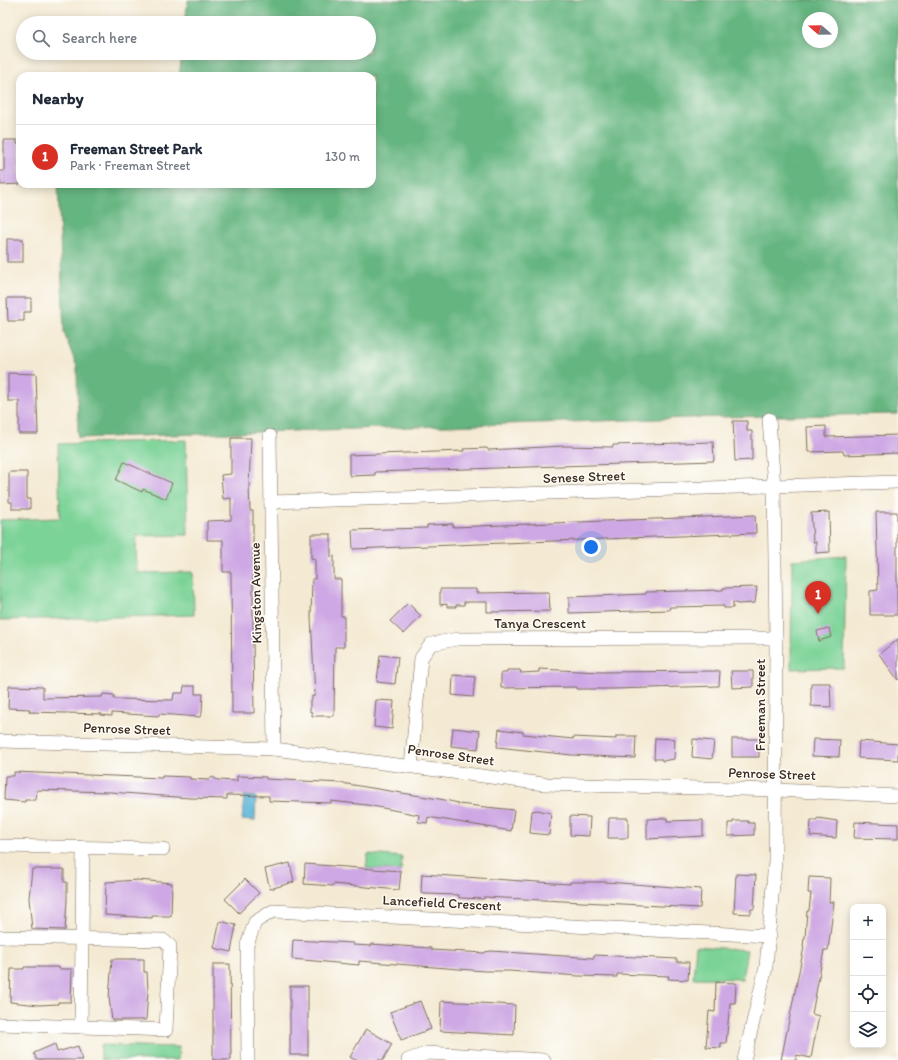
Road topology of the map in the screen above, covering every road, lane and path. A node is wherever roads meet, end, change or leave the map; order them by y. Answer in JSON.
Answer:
{"nodes":[{"id":1,"x":769,"y":419,"type":"dead end"},
{"id":2,"x":270,"y":436,"type":"dead end"},
{"id":3,"x":898,"y":482,"type":"edge"},
{"id":4,"x":774,"y":487,"type":"junction"},
{"id":5,"x":271,"y":502,"type":"junction"},
{"id":6,"x":776,"y":638,"type":"junction"},
{"id":7,"x":0,"y":741,"type":"edge"},
{"id":8,"x":274,"y":749,"type":"junction"},
{"id":9,"x":411,"y":766,"type":"junction"},
{"id":10,"x":777,"y":790,"type":"junction"},
{"id":11,"x":898,"y":796,"type":"edge"},
{"id":12,"x":0,"y":846,"type":"edge"},
{"id":13,"x":83,"y":848,"type":"junction"},
{"id":14,"x":163,"y":849,"type":"dead end"},
{"id":15,"x":770,"y":936,"type":"junction"},
{"id":16,"x":0,"y":937,"type":"edge"},
{"id":17,"x":83,"y":938,"type":"junction"},
{"id":18,"x":0,"y":1024,"type":"edge"},
{"id":19,"x":81,"y":1027,"type":"junction"},
{"id":20,"x":248,"y":1060,"type":"edge"},
{"id":21,"x":408,"y":1060,"type":"edge"},
{"id":22,"x":544,"y":1060,"type":"edge"},
{"id":23,"x":744,"y":1060,"type":"edge"}],
"edges":[{"from":1,"to":4,"type":"street","name":"Freeman Street"},
{"from":2,"to":5,"type":"street","name":"Kingston Avenue"},
{"from":3,"to":4,"type":"street","name":"Senese Street"},
{"from":4,"to":5,"type":"street","name":"Senese Street"},
{"from":4,"to":6,"type":"street","name":"Freeman Street"},
{"from":5,"to":8,"type":"street","name":"Kingston Avenue"},
{"from":6,"to":9,"type":"street","name":"Tanya Crescent"},
{"from":6,"to":10,"type":"street","name":"Freeman Street"},
{"from":7,"to":8,"type":"street","name":"Penrose Street"},
{"from":8,"to":9,"type":"street","name":"Penrose Street"},
{"from":9,"to":10,"type":"street","name":"Penrose Street"},
{"from":10,"to":11,"type":"street","name":"Penrose Street"},
{"from":10,"to":15,"type":"street","name":"Freeman Street"},
{"from":12,"to":13,"type":"street"},
{"from":13,"to":14,"type":"street"},
{"from":13,"to":17,"type":"street"},
{"from":15,"to":20,"type":"street","name":"Lancefield Crescent"},
{"from":15,"to":23,"type":"street","name":"Freeman Street"},
{"from":16,"to":17,"type":"street"},
{"from":17,"to":19,"type":"street"},
{"from":17,"to":19,"type":"street"},
{"from":18,"to":19,"type":"street"},
{"from":21,"to":22,"type":"street"}]}
